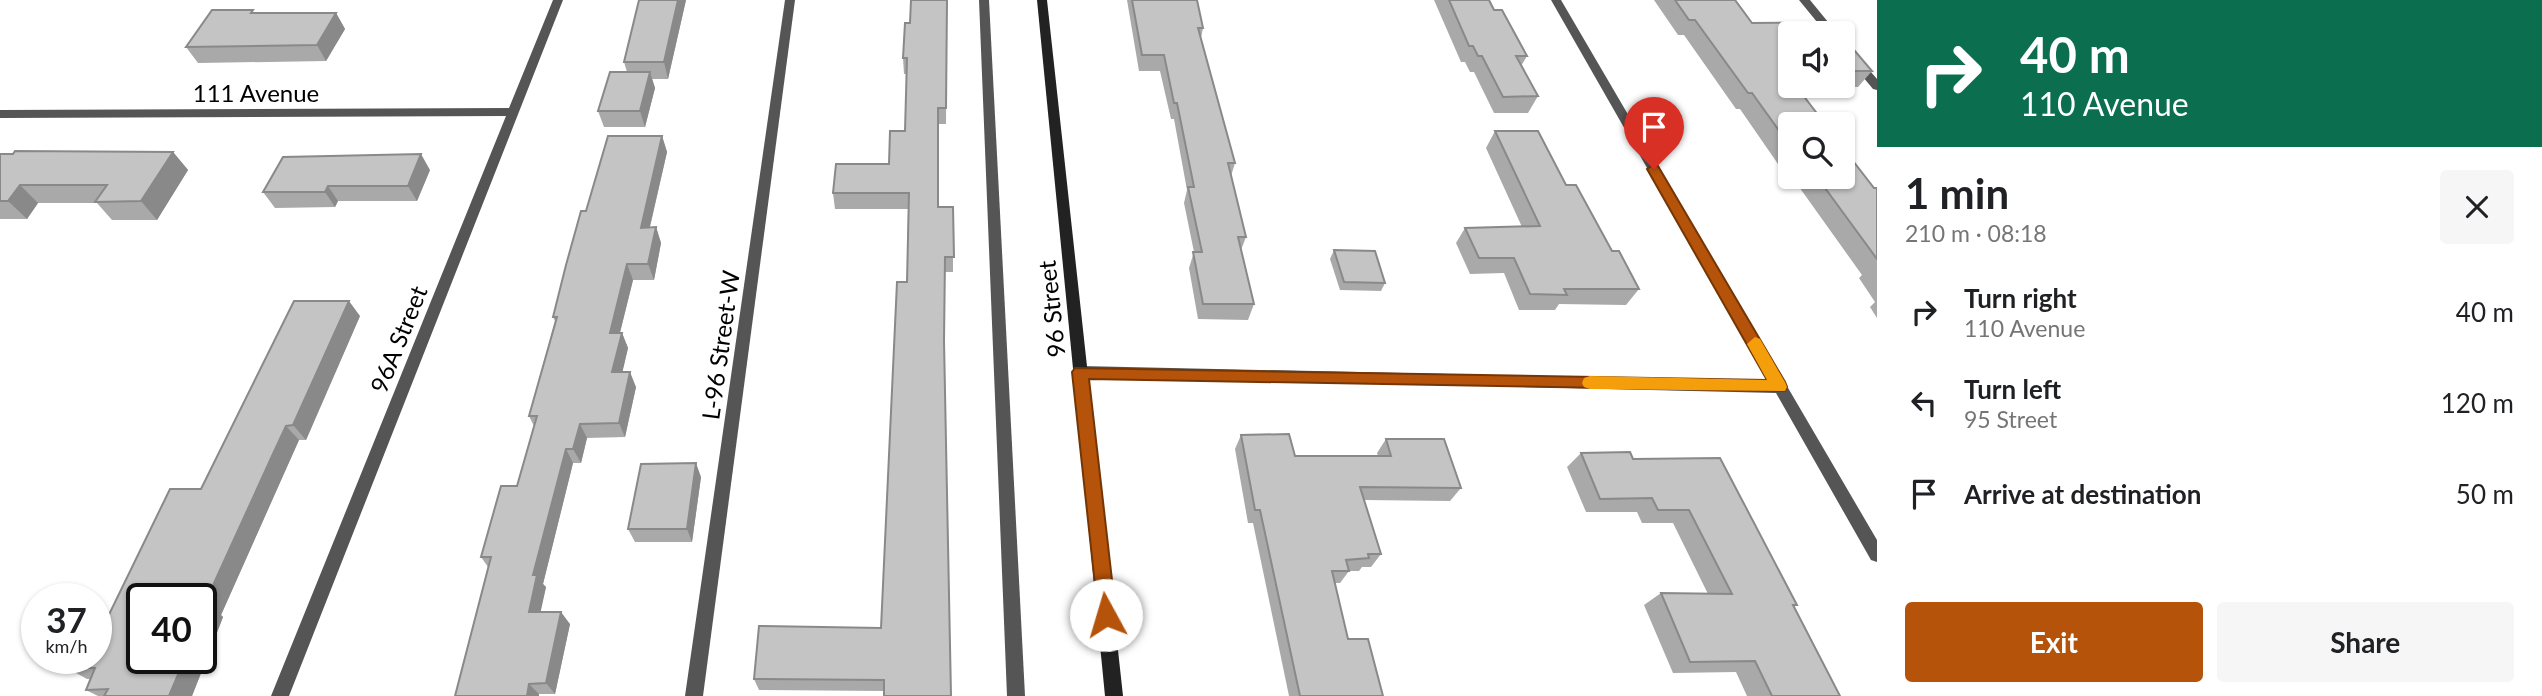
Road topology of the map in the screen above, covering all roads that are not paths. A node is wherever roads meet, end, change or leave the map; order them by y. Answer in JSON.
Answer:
{"nodes":[{"id":1,"x":558,"y":0,"type":"edge"},
{"id":2,"x":790,"y":0,"type":"edge"},
{"id":3,"x":984,"y":0,"type":"edge"},
{"id":4,"x":1042,"y":0,"type":"edge"},
{"id":5,"x":1556,"y":0,"type":"edge"},
{"id":6,"x":1804,"y":0,"type":"edge"},
{"id":7,"x":1822,"y":21,"type":"edge"},
{"id":8,"x":1855,"y":60,"type":"edge"},
{"id":9,"x":1877,"y":86,"type":"edge"},
{"id":10,"x":513,"y":112,"type":"junction"},
{"id":11,"x":0,"y":114,"type":"edge"},
{"id":12,"x":1080,"y":372,"type":"junction"},
{"id":13,"x":1779,"y":387,"type":"junction"},
{"id":14,"x":1877,"y":555,"type":"edge"},
{"id":15,"x":280,"y":696,"type":"edge"},
{"id":16,"x":694,"y":696,"type":"edge"},
{"id":17,"x":1016,"y":696,"type":"edge"},
{"id":18,"x":1115,"y":696,"type":"edge"}],
"edges":[{"from":1,"to":10,"type":"street","name":"96A Street"},
{"from":2,"to":16,"type":"street","name":"L-96 Street-W"},
{"from":3,"to":17,"type":"street","name":"96 Street"},
{"from":4,"to":12,"type":"street","name":"96 Street"},
{"from":5,"to":13,"type":"street"},
{"from":6,"to":7,"type":"street"},
{"from":8,"to":9,"type":"street"},
{"from":10,"to":11,"type":"street","name":"111 Avenue"},
{"from":10,"to":15,"type":"street","name":"96A Street"},
{"from":12,"to":13,"type":"street"},
{"from":12,"to":18,"type":"street","name":"96 Street"},
{"from":13,"to":14,"type":"street"}]}
